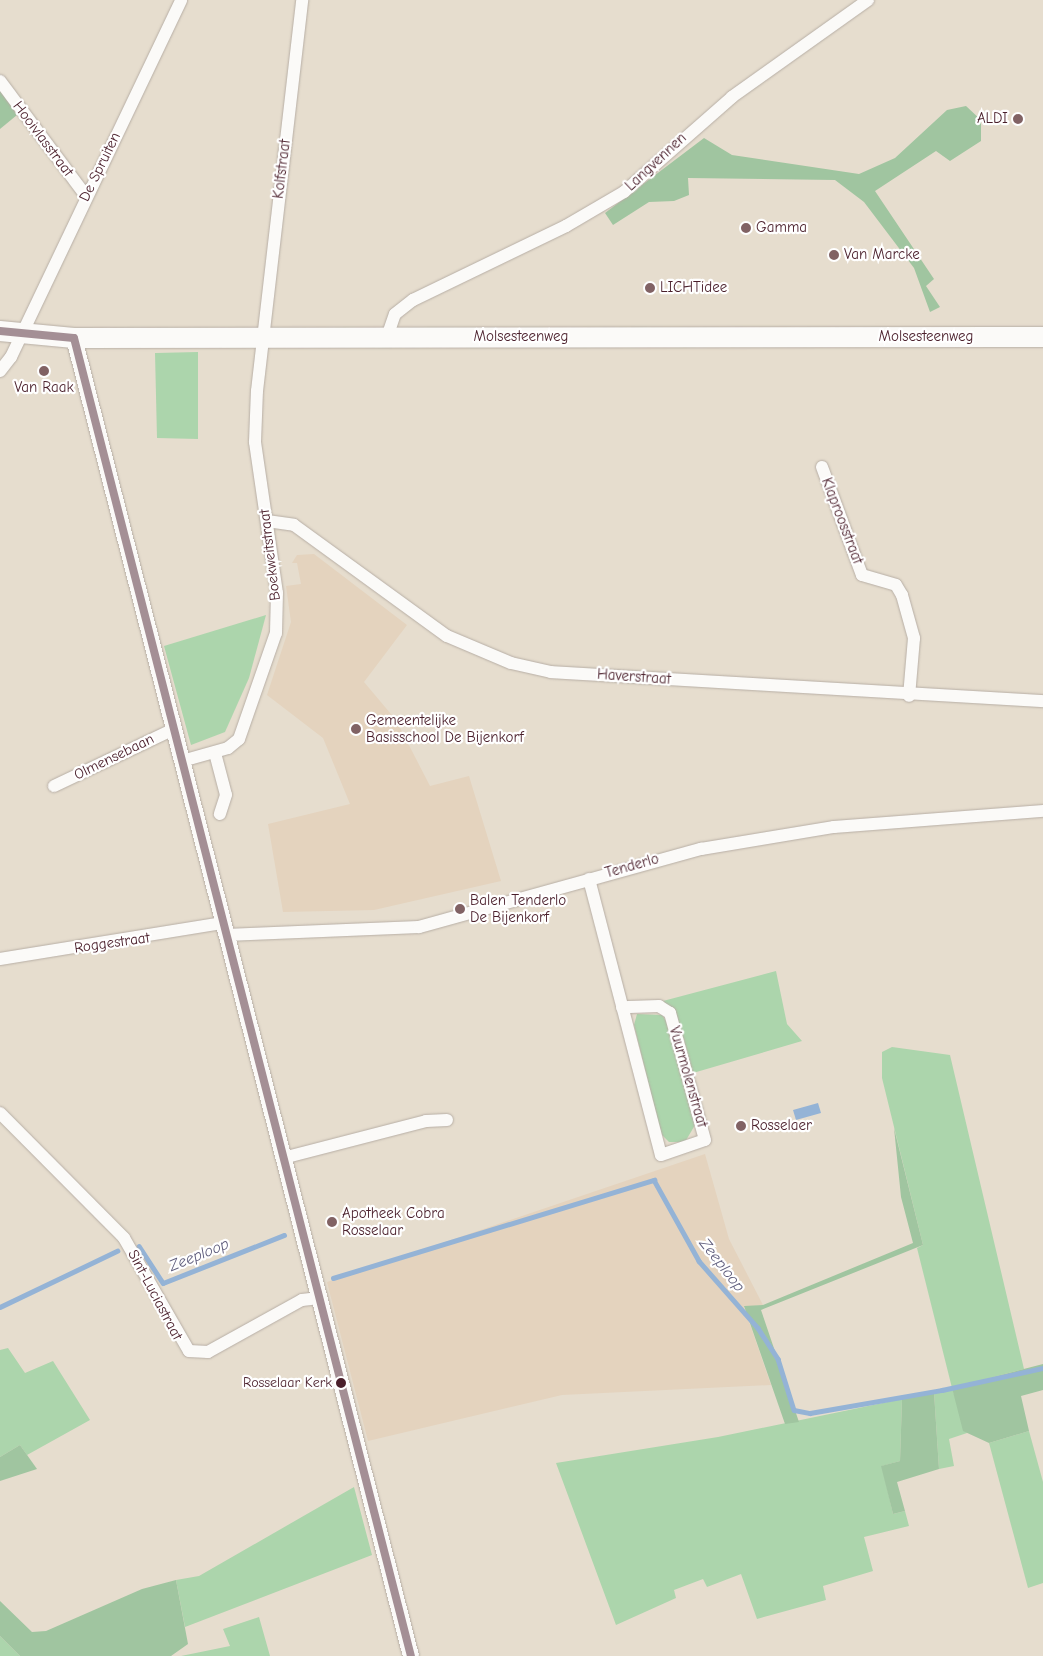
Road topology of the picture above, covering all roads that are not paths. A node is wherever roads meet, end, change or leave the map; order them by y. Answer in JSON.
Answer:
{"nodes":[{"id":1,"x":181,"y":0,"type":"edge"},
{"id":2,"x":302,"y":0,"type":"edge"},
{"id":3,"x":868,"y":0,"type":"edge"},
{"id":4,"x":0,"y":81,"type":"edge"},
{"id":5,"x":86,"y":196,"type":"junction"},
{"id":6,"x":0,"y":331,"type":"edge"},
{"id":7,"x":20,"y":334,"type":"junction"},
{"id":8,"x":388,"y":337,"type":"junction"},
{"id":9,"x":1043,"y":337,"type":"edge"},
{"id":10,"x":74,"y":338,"type":"junction"},
{"id":11,"x":262,"y":338,"type":"junction"},
{"id":12,"x":0,"y":371,"type":"edge"},
{"id":13,"x":822,"y":467,"type":"dead end"},
{"id":14,"x":267,"y":521,"type":"junction"},
{"id":15,"x":909,"y":696,"type":"junction"},
{"id":16,"x":1043,"y":701,"type":"edge"},
{"id":17,"x":174,"y":729,"type":"junction"},
{"id":18,"x":215,"y":753,"type":"junction"},
{"id":19,"x":182,"y":761,"type":"junction"},
{"id":20,"x":54,"y":786,"type":"dead end"},
{"id":21,"x":1043,"y":810,"type":"edge"},
{"id":22,"x":220,"y":814,"type":"dead end"},
{"id":23,"x":589,"y":879,"type":"junction"},
{"id":24,"x":224,"y":929,"type":"junction"},
{"id":25,"x":0,"y":959,"type":"edge"},
{"id":26,"x":622,"y":1007,"type":"junction"},
{"id":27,"x":0,"y":1113,"type":"edge"},
{"id":28,"x":447,"y":1120,"type":"dead end"},
{"id":29,"x":284,"y":1158,"type":"junction"},
{"id":30,"x":320,"y":1298,"type":"junction"},
{"id":31,"x":411,"y":1656,"type":"edge"}],
"edges":[{"from":1,"to":5,"type":"street","name":"De Spruiten"},
{"from":2,"to":11,"type":"street","name":"Kolfstraat"},
{"from":3,"to":8,"type":"street","name":"Langvennen"},
{"from":4,"to":5,"type":"street","name":"Hooivlasstraat"},
{"from":5,"to":7,"type":"street","name":"De Spruiten"},
{"from":6,"to":7,"type":"main road","name":"Molsesteenweg"},
{"from":7,"to":10,"type":"main road","name":"Molsesteenweg"},
{"from":7,"to":12,"type":"street","name":"De Spruiten"},
{"from":8,"to":9,"type":"main road","name":"Molsesteenweg"},
{"from":8,"to":11,"type":"main road","name":"Molsesteenweg"},
{"from":10,"to":11,"type":"main road","name":"Molsesteenweg"},
{"from":10,"to":17,"type":"street","name":"Olmensebaan"},
{"from":11,"to":14,"type":"street","name":"Boekweitstraat"},
{"from":13,"to":15,"type":"street","name":"Klaproosstraat"},
{"from":14,"to":15,"type":"street","name":"Haverstraat"},
{"from":14,"to":18,"type":"street","name":"Boekweitstraat"},
{"from":15,"to":16,"type":"street","name":"Haverstraat"},
{"from":17,"to":19,"type":"street","name":"Olmensebaan"},
{"from":17,"to":20,"type":"street","name":"Olmensebaan"},
{"from":18,"to":19,"type":"street","name":"Boekweitstraat"},
{"from":18,"to":22,"type":"street"},
{"from":19,"to":24,"type":"street","name":"Olmensebaan"},
{"from":21,"to":23,"type":"street","name":"Tenderlo"},
{"from":23,"to":24,"type":"street","name":"Tenderlo"},
{"from":23,"to":26,"type":"street","name":"Vuurmolenstraat"},
{"from":24,"to":25,"type":"street","name":"Roggestraat"},
{"from":24,"to":29,"type":"street","name":"Olmensebaan"},
{"from":26,"to":26,"type":"street","name":"Vuurmolenstraat"},
{"from":27,"to":30,"type":"street","name":"Sint-Luciastraat"},
{"from":28,"to":29,"type":"street"},
{"from":29,"to":30,"type":"street","name":"Olmensebaan"},
{"from":30,"to":31,"type":"street","name":"Olmensebaan"}]}
